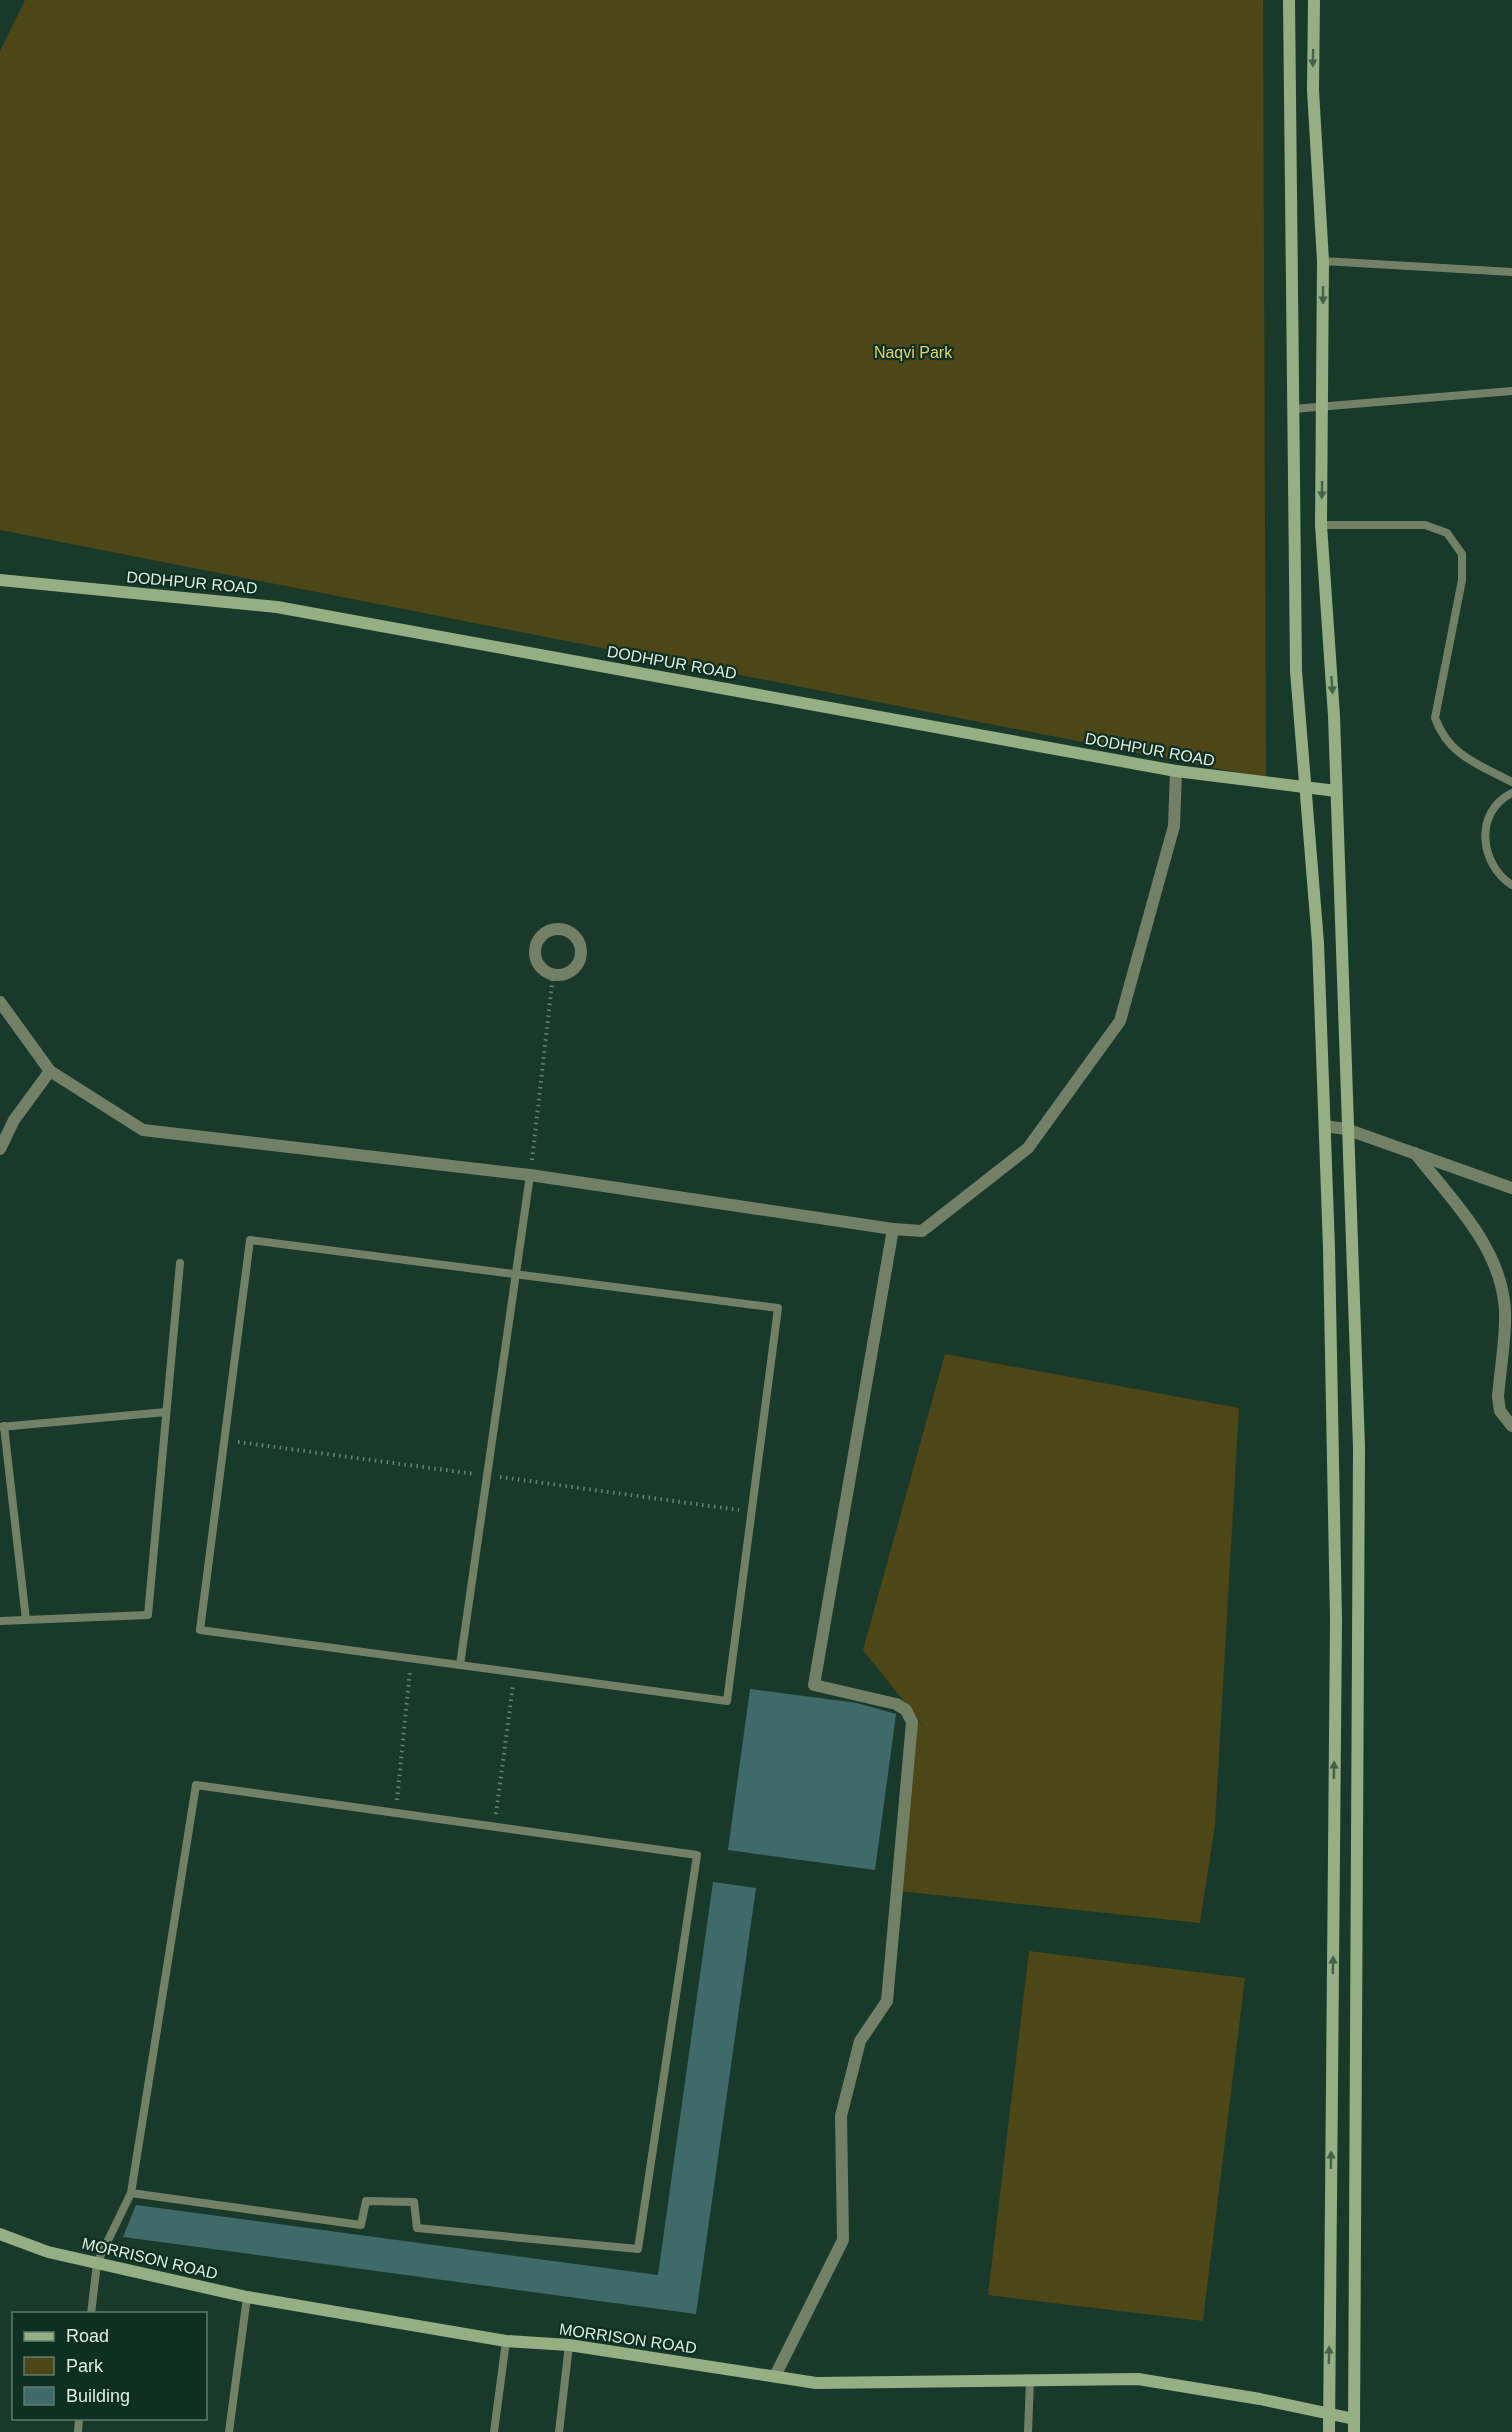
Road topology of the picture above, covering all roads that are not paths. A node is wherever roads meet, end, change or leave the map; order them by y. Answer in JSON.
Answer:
{"nodes":[{"id":1,"x":1289,"y":0,"type":"edge"},
{"id":2,"x":1314,"y":0,"type":"edge"},
{"id":3,"x":1323,"y":261,"type":"junction"},
{"id":4,"x":1512,"y":272,"type":"edge"},
{"id":5,"x":1512,"y":392,"type":"edge"},
{"id":6,"x":1324,"y":406,"type":"junction"},
{"id":7,"x":1293,"y":409,"type":"junction"},
{"id":8,"x":1321,"y":525,"type":"junction"},
{"id":9,"x":0,"y":580,"type":"edge"},
{"id":10,"x":1176,"y":771,"type":"junction"},
{"id":11,"x":1512,"y":782,"type":"edge"},
{"id":12,"x":1305,"y":787,"type":"junction"},
{"id":13,"x":1336,"y":791,"type":"junction"},
{"id":14,"x":1512,"y":794,"type":"edge"},
{"id":15,"x":1512,"y":885,"type":"edge"},
{"id":16,"x":0,"y":1002,"type":"edge"},
{"id":17,"x":50,"y":1071,"type":"junction"},
{"id":18,"x":1325,"y":1126,"type":"junction"},
{"id":19,"x":1346,"y":1129,"type":"junction"},
{"id":20,"x":0,"y":1149,"type":"edge"},
{"id":21,"x":1415,"y":1153,"type":"junction"},
{"id":22,"x":530,"y":1175,"type":"junction"},
{"id":23,"x":1512,"y":1188,"type":"edge"},
{"id":24,"x":893,"y":1229,"type":"junction"},
{"id":25,"x":180,"y":1263,"type":"dead end"},
{"id":26,"x":516,"y":1274,"type":"junction"},
{"id":27,"x":166,"y":1412,"type":"junction"},
{"id":28,"x":2,"y":1426,"type":"edge"},
{"id":29,"x":1512,"y":1426,"type":"edge"},
{"id":30,"x":26,"y":1620,"type":"junction"},
{"id":31,"x":0,"y":1621,"type":"edge"},
{"id":32,"x":460,"y":1665,"type":"junction"},
{"id":33,"x":131,"y":2193,"type":"junction"},
{"id":34,"x":0,"y":2234,"type":"edge"},
{"id":35,"x":97,"y":2264,"type":"junction"},
{"id":36,"x":247,"y":2297,"type":"junction"},
{"id":37,"x":91,"y":2312,"type":"edge"},
{"id":38,"x":506,"y":2341,"type":"junction"},
{"id":39,"x":569,"y":2346,"type":"junction"},
{"id":40,"x":775,"y":2376,"type":"junction"},
{"id":41,"x":1030,"y":2381,"type":"junction"},
{"id":42,"x":1328,"y":2413,"type":"junction"},
{"id":43,"x":1354,"y":2426,"type":"edge"},
{"id":44,"x":229,"y":2432,"type":"edge"},
{"id":45,"x":494,"y":2432,"type":"edge"},
{"id":46,"x":559,"y":2432,"type":"edge"},
{"id":47,"x":1028,"y":2432,"type":"edge"},
{"id":48,"x":1329,"y":2432,"type":"edge"}],
"edges":[{"from":1,"to":7,"type":"main road"},
{"from":2,"to":3,"type":"main road","one_way":true},
{"from":3,"to":4,"type":"lane"},
{"from":3,"to":6,"type":"main road","one_way":true},
{"from":5,"to":6,"type":"lane"},
{"from":6,"to":7,"type":"lane"},
{"from":6,"to":8,"type":"main road","one_way":true},
{"from":7,"to":12,"type":"main road"},
{"from":8,"to":11,"type":"lane"},
{"from":8,"to":13,"type":"main road","one_way":true},
{"from":9,"to":10,"type":"main road","name":"DODHPUR ROAD"},
{"from":10,"to":12,"type":"main road","name":"DODHPUR ROAD"},
{"from":10,"to":24,"type":"street"},
{"from":12,"to":13,"type":"main road","name":"DODHPUR ROAD"},
{"from":12,"to":18,"type":"main road"},
{"from":13,"to":19,"type":"main road"},
{"from":14,"to":15,"type":"lane"},
{"from":16,"to":17,"type":"street"},
{"from":17,"to":20,"type":"street"},
{"from":17,"to":22,"type":"street"},
{"from":18,"to":19,"type":"street"},
{"from":42,"to":18,"type":"main road","one_way":true},
{"from":19,"to":21,"type":"street"},
{"from":19,"to":43,"type":"main road"},
{"from":21,"to":23,"type":"street"},
{"from":21,"to":29,"type":"street"},
{"from":22,"to":24,"type":"street"},
{"from":22,"to":26,"type":"lane"},
{"from":24,"to":40,"type":"street"},
{"from":25,"to":27,"type":"lane"},
{"from":26,"to":32,"type":"lane"},
{"from":26,"to":32,"type":"lane"},
{"from":26,"to":32,"type":"lane"},
{"from":27,"to":28,"type":"lane"},
{"from":27,"to":30,"type":"lane"},
{"from":28,"to":30,"type":"lane"},
{"from":30,"to":31,"type":"lane"},
{"from":33,"to":33,"type":"lane"},
{"from":33,"to":35,"type":"lane"},
{"from":34,"to":35,"type":"main road","name":"MORRISON ROAD"},
{"from":35,"to":36,"type":"main road","name":"MORRISON ROAD"},
{"from":35,"to":37,"type":"lane"},
{"from":36,"to":38,"type":"main road","name":"MORRISON ROAD"},
{"from":36,"to":44,"type":"lane"},
{"from":38,"to":39,"type":"main road","name":"MORRISON ROAD"},
{"from":38,"to":45,"type":"lane"},
{"from":39,"to":40,"type":"main road","name":"MORRISON ROAD"},
{"from":39,"to":46,"type":"lane"},
{"from":40,"to":41,"type":"main road","name":"MORRISON ROAD"},
{"from":41,"to":42,"type":"main road","name":"MORRISON ROAD"},
{"from":41,"to":47,"type":"lane"},
{"from":42,"to":43,"type":"main road","name":"MORRISON ROAD"},
{"from":42,"to":48,"type":"main road"}]}
